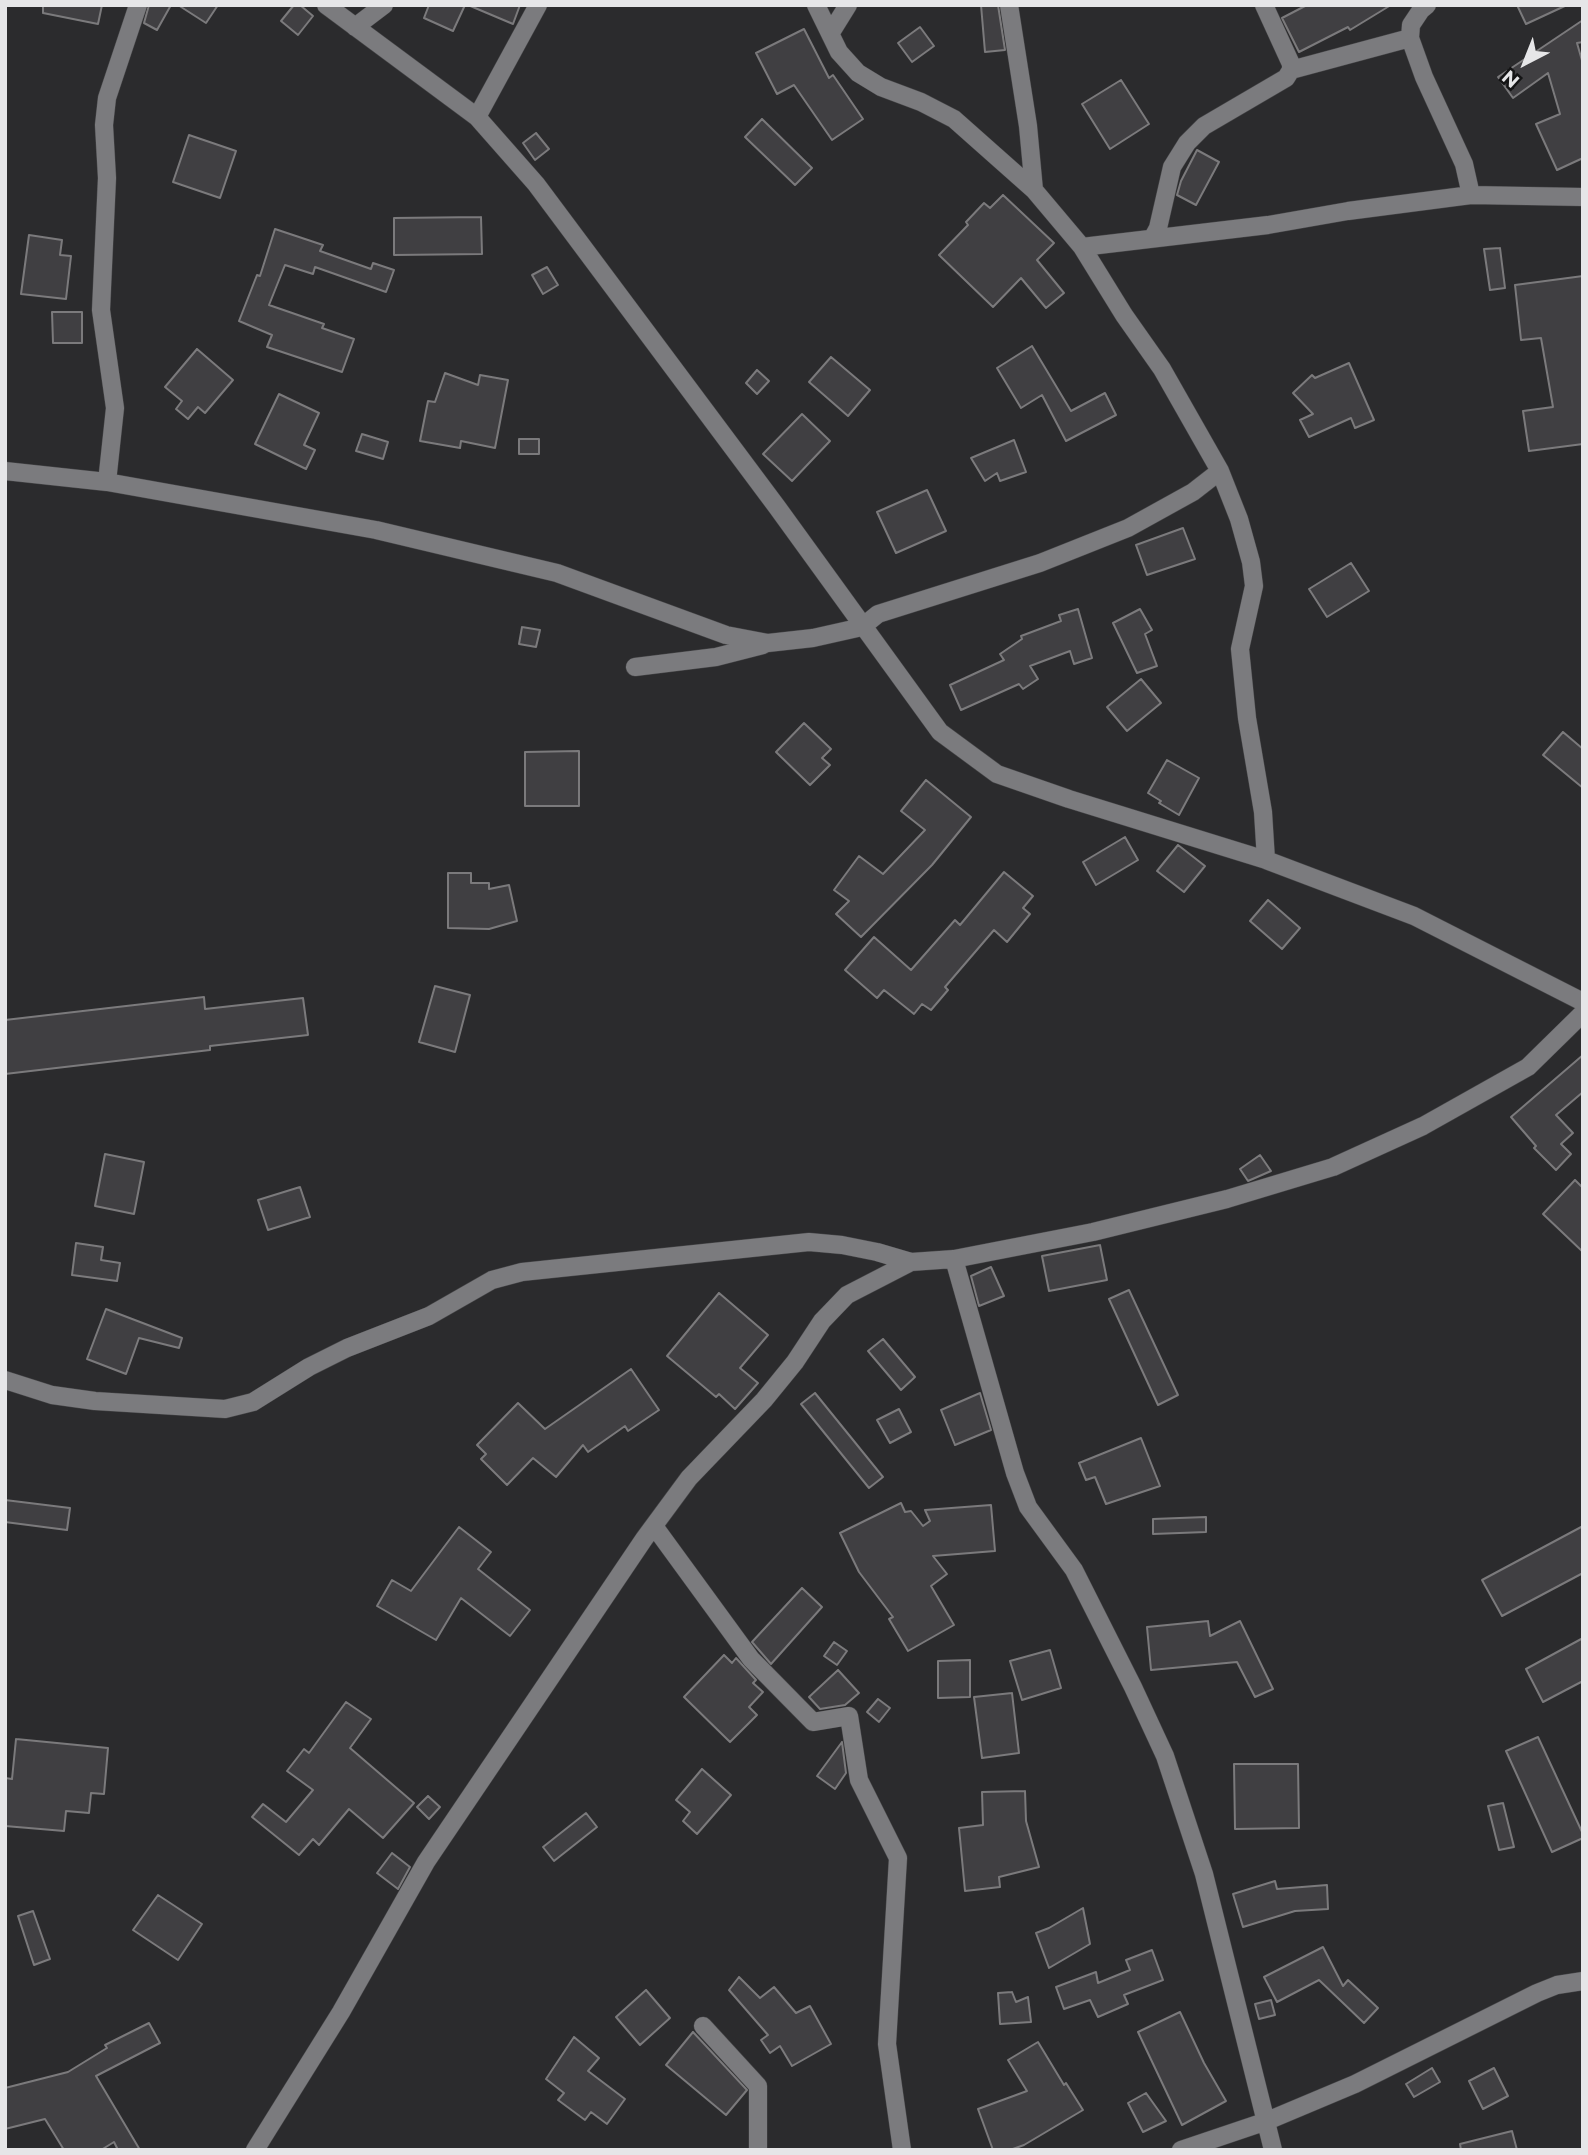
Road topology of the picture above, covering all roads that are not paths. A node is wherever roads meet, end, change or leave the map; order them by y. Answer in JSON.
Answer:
{"nodes":[{"id":1,"x":138,"y":5,"type":"edge"},
{"id":2,"x":326,"y":5,"type":"edge"},
{"id":3,"x":384,"y":5,"type":"edge"},
{"id":4,"x":538,"y":5,"type":"edge"},
{"id":5,"x":816,"y":5,"type":"edge"},
{"id":6,"x":848,"y":5,"type":"edge"},
{"id":7,"x":1009,"y":5,"type":"edge"},
{"id":8,"x":1264,"y":5,"type":"edge"},
{"id":9,"x":1427,"y":5,"type":"edge"},
{"id":10,"x":355,"y":27,"type":"junction"},
{"id":11,"x":830,"y":34,"type":"junction"},
{"id":12,"x":1410,"y":38,"type":"junction"},
{"id":13,"x":1291,"y":70,"type":"junction"},
{"id":14,"x":477,"y":117,"type":"junction"},
{"id":15,"x":1034,"y":190,"type":"junction"},
{"id":16,"x":1471,"y":195,"type":"junction"},
{"id":17,"x":1583,"y":197,"type":"edge"},
{"id":18,"x":1153,"y":237,"type":"junction"},
{"id":19,"x":1082,"y":247,"type":"junction"},
{"id":20,"x":5,"y":471,"type":"edge"},
{"id":21,"x":1220,"y":471,"type":"junction"},
{"id":22,"x":107,"y":482,"type":"junction"},
{"id":23,"x":862,"y":627,"type":"junction"},
{"id":24,"x":768,"y":643,"type":"junction"},
{"id":25,"x":635,"y":667,"type":"dead end"},
{"id":26,"x":1266,"y":860,"type":"junction"},
{"id":27,"x":1583,"y":1002,"type":"edge"},
{"id":28,"x":1583,"y":1013,"type":"edge"},
{"id":29,"x":954,"y":1259,"type":"junction"},
{"id":30,"x":911,"y":1262,"type":"junction"},
{"id":31,"x":5,"y":1380,"type":"edge"},
{"id":32,"x":654,"y":1525,"type":"junction"},
{"id":33,"x":1583,"y":1982,"type":"edge"},
{"id":34,"x":703,"y":2026,"type":"dead end"},
{"id":35,"x":1267,"y":2121,"type":"junction"},
{"id":36,"x":255,"y":2150,"type":"edge"},
{"id":37,"x":758,"y":2150,"type":"edge"},
{"id":38,"x":902,"y":2150,"type":"edge"},
{"id":39,"x":1181,"y":2150,"type":"edge"},
{"id":40,"x":1273,"y":2150,"type":"edge"}],
"edges":[{"from":1,"to":22,"type":"street"},
{"from":2,"to":10,"type":"street"},
{"from":3,"to":10,"type":"street"},
{"from":4,"to":14,"type":"street"},
{"from":5,"to":11,"type":"street"},
{"from":6,"to":11,"type":"street"},
{"from":7,"to":15,"type":"street"},
{"from":8,"to":13,"type":"street"},
{"from":9,"to":12,"type":"street"},
{"from":10,"to":14,"type":"street"},
{"from":11,"to":15,"type":"street"},
{"from":12,"to":13,"type":"street"},
{"from":12,"to":16,"type":"street"},
{"from":13,"to":18,"type":"street"},
{"from":14,"to":23,"type":"street"},
{"from":15,"to":19,"type":"street"},
{"from":16,"to":17,"type":"street"},
{"from":16,"to":18,"type":"street"},
{"from":18,"to":19,"type":"street"},
{"from":19,"to":21,"type":"street"},
{"from":20,"to":22,"type":"street"},
{"from":21,"to":23,"type":"street"},
{"from":21,"to":26,"type":"street"},
{"from":22,"to":24,"type":"street"},
{"from":23,"to":24,"type":"street"},
{"from":23,"to":26,"type":"street"},
{"from":24,"to":25,"type":"street"},
{"from":26,"to":27,"type":"street"},
{"from":28,"to":29,"type":"street"},
{"from":29,"to":30,"type":"street"},
{"from":29,"to":35,"type":"street"},
{"from":30,"to":31,"type":"street"},
{"from":30,"to":32,"type":"street"},
{"from":32,"to":36,"type":"street"},
{"from":32,"to":38,"type":"street"},
{"from":33,"to":35,"type":"street"},
{"from":34,"to":37,"type":"street"},
{"from":35,"to":39,"type":"street"},
{"from":35,"to":40,"type":"street"}]}
